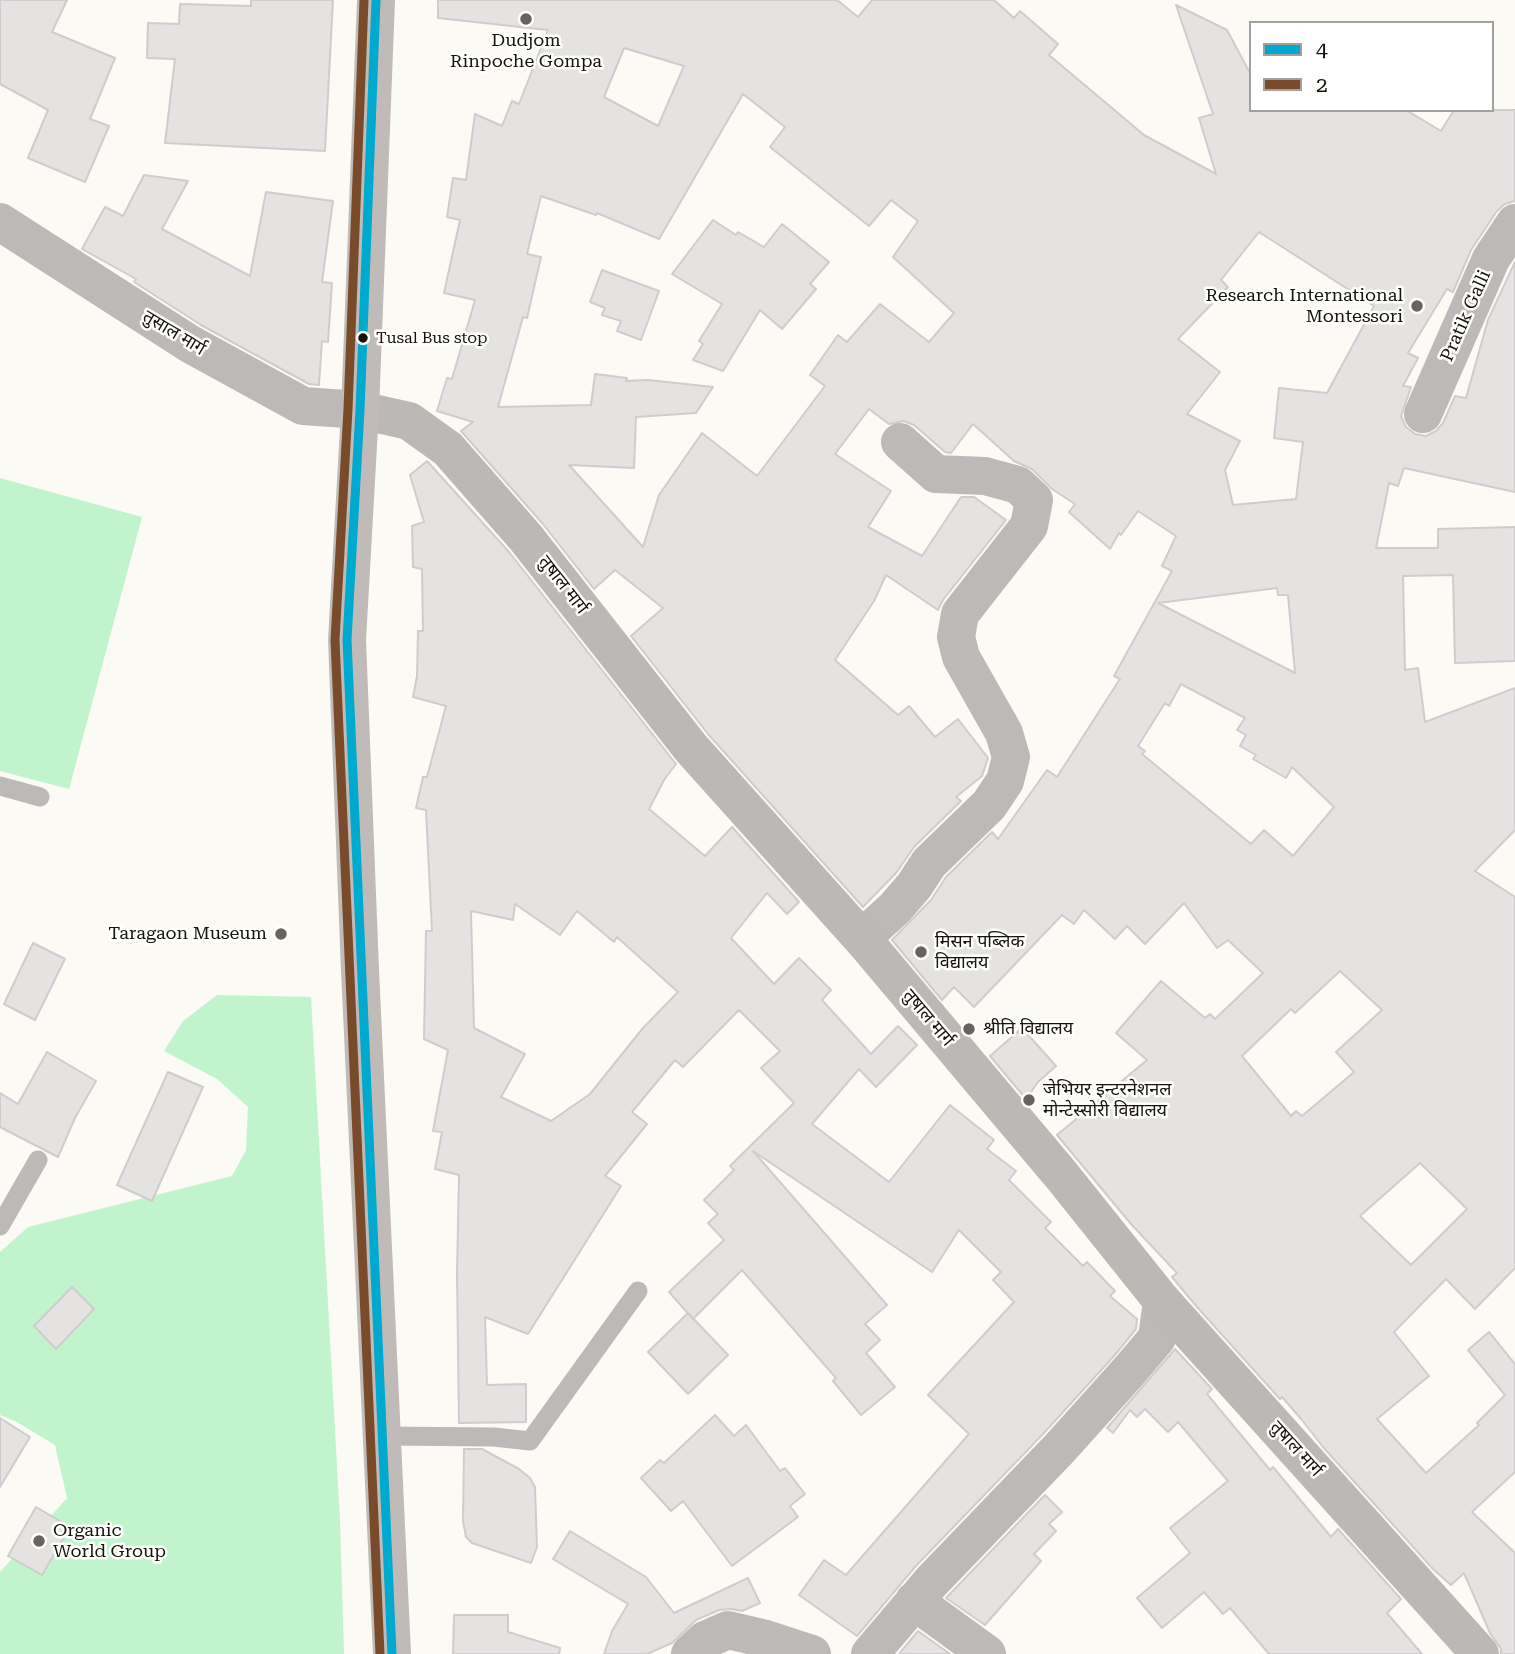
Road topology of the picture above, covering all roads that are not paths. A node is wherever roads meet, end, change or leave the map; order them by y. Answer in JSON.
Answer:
{"nodes":[{"id":1,"x":376,"y":0,"type":"edge"},
{"id":2,"x":0,"y":222,"type":"edge"},
{"id":3,"x":1515,"y":223,"type":"edge"},
{"id":4,"x":360,"y":410,"type":"junction"},
{"id":5,"x":1423,"y":414,"type":"dead end"},
{"id":6,"x":900,"y":442,"type":"dead end"},
{"id":7,"x":0,"y":786,"type":"edge"},
{"id":8,"x":40,"y":797,"type":"dead end"},
{"id":9,"x":865,"y":942,"type":"junction"},
{"id":10,"x":38,"y":1160,"type":"dead end"},
{"id":11,"x":0,"y":1226,"type":"edge"},
{"id":12,"x":638,"y":1291,"type":"dead end"},
{"id":13,"x":1162,"y":1301,"type":"junction"},
{"id":14,"x":381,"y":1436,"type":"junction"},
{"id":15,"x":914,"y":1601,"type":"junction"},
{"id":16,"x":392,"y":1654,"type":"edge"},
{"id":17,"x":690,"y":1654,"type":"edge"},
{"id":18,"x":812,"y":1654,"type":"edge"},
{"id":19,"x":870,"y":1654,"type":"edge"},
{"id":20,"x":987,"y":1654,"type":"edge"},
{"id":21,"x":1480,"y":1654,"type":"edge"}],
"edges":[{"from":1,"to":4,"type":"main road"},
{"from":2,"to":4,"type":"street","name":"तुसाल मार्ग"},
{"from":3,"to":5,"type":"street","name":"Pratik Galli"},
{"from":4,"to":9,"type":"street","name":"तुषाल मार्ग"},
{"from":4,"to":14,"type":"main road"},
{"from":6,"to":9,"type":"street"},
{"from":7,"to":8,"type":"lane"},
{"from":9,"to":13,"type":"street","name":"तुषाल मार्ग"},
{"from":10,"to":11,"type":"lane"},
{"from":12,"to":14,"type":"lane"},
{"from":13,"to":15,"type":"street"},
{"from":13,"to":21,"type":"street","name":"तुषाल मार्ग"},
{"from":14,"to":16,"type":"main road"},
{"from":15,"to":19,"type":"street"},
{"from":15,"to":20,"type":"street"},
{"from":17,"to":18,"type":"street"}]}
